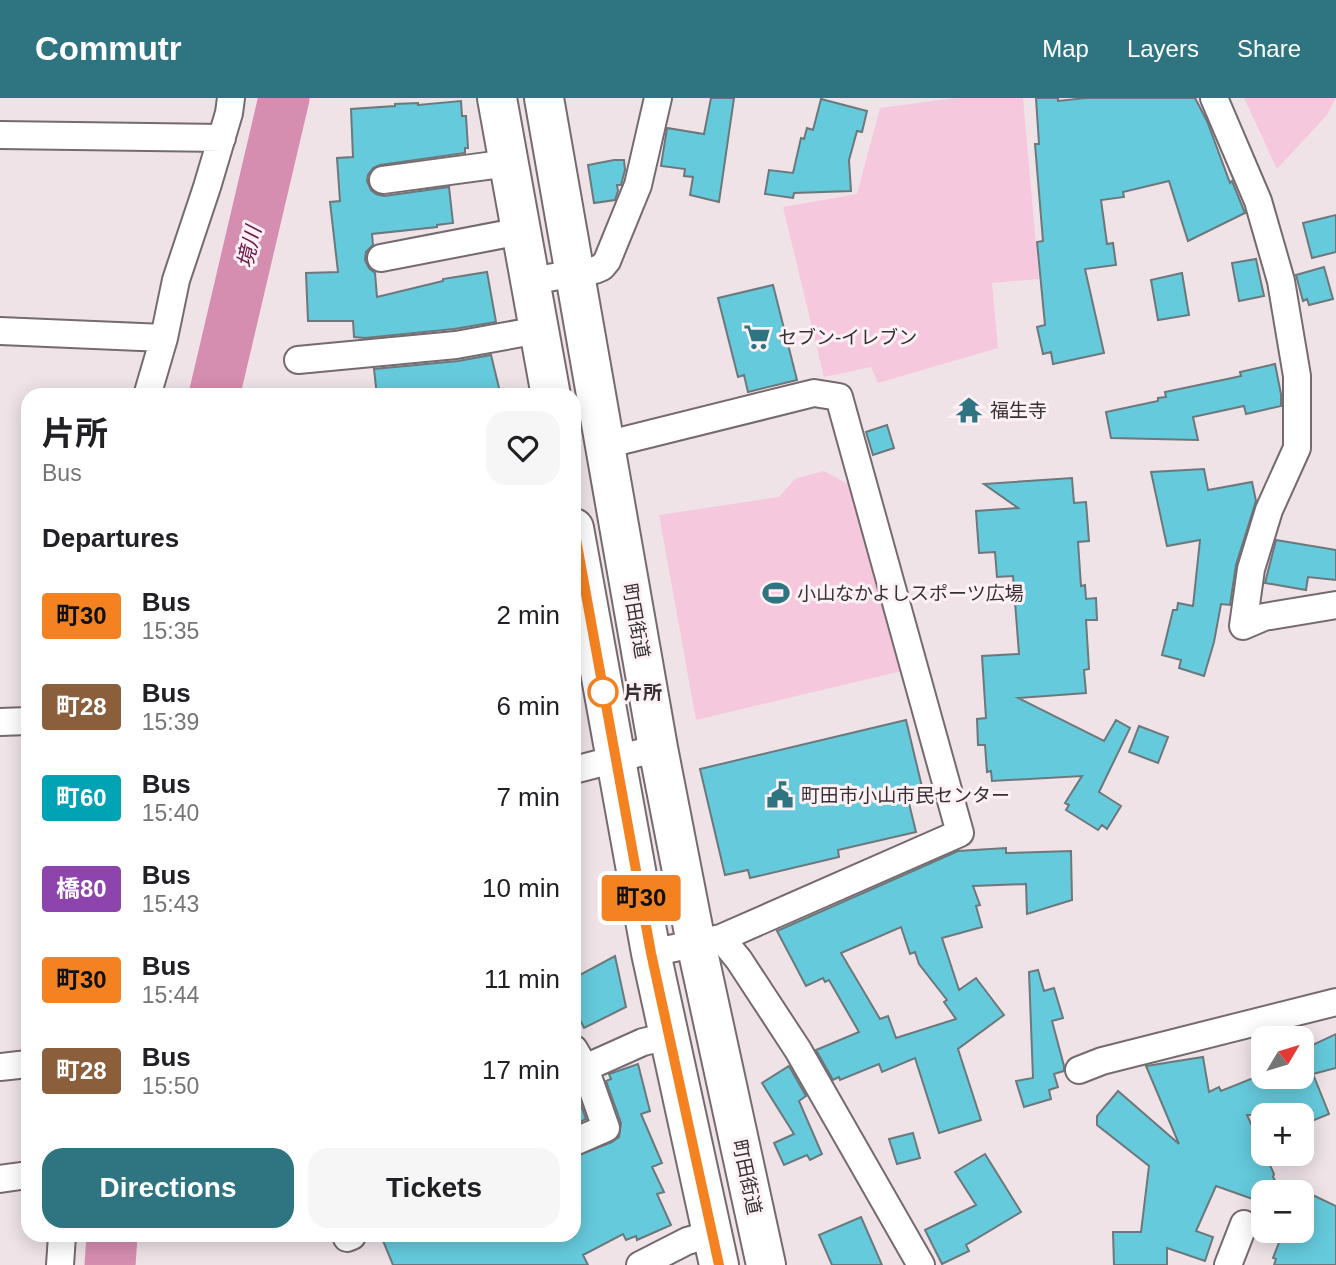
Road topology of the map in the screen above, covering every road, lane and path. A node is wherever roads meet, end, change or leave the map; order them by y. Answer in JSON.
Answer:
{"nodes":[{"id":1,"x":231,"y":98,"type":"edge"},
{"id":2,"x":498,"y":98,"type":"edge"},
{"id":3,"x":544,"y":98,"type":"edge"},
{"id":4,"x":658,"y":98,"type":"edge"},
{"id":5,"x":1214,"y":98,"type":"edge"},
{"id":6,"x":0,"y":135,"type":"edge"},
{"id":7,"x":222,"y":138,"type":"junction"},
{"id":8,"x":509,"y":163,"type":"junction"},
{"id":9,"x":383,"y":180,"type":"dead end"},
{"id":10,"x":521,"y":231,"type":"junction"},
{"id":11,"x":381,"y":258,"type":"dead end"},
{"id":12,"x":575,"y":274,"type":"junction"},
{"id":13,"x":530,"y":281,"type":"junction"},
{"id":14,"x":539,"y":330,"type":"junction"},
{"id":15,"x":0,"y":331,"type":"edge"},
{"id":16,"x":164,"y":338,"type":"junction"},
{"id":17,"x":298,"y":360,"type":"dead end"},
{"id":18,"x":149,"y":388,"type":"edge"},
{"id":19,"x":550,"y":388,"type":"edge"},
{"id":20,"x":605,"y":445,"type":"junction"},
{"id":21,"x":1336,"y":605,"type":"edge"},
{"id":22,"x":581,"y":609,"type":"edge"},
{"id":23,"x":585,"y":656,"type":"edge"},
{"id":24,"x":21,"y":721,"type":"edge"},
{"id":25,"x":0,"y":722,"type":"edge"},
{"id":26,"x":658,"y":748,"type":"junction"},
{"id":27,"x":614,"y":758,"type":"junction"},
{"id":28,"x":581,"y":768,"type":"edge"},
{"id":29,"x":709,"y":941,"type":"junction"},
{"id":30,"x":651,"y":953,"type":"junction"},
{"id":31,"x":1336,"y":1002,"type":"edge"},
{"id":32,"x":669,"y":1036,"type":"junction"},
{"id":33,"x":581,"y":1058,"type":"edge"},
{"id":34,"x":581,"y":1061,"type":"edge"},
{"id":35,"x":21,"y":1065,"type":"edge"},
{"id":36,"x":0,"y":1067,"type":"edge"},
{"id":37,"x":1079,"y":1070,"type":"dead end"},
{"id":38,"x":581,"y":1139,"type":"edge"},
{"id":39,"x":21,"y":1176,"type":"edge"},
{"id":40,"x":0,"y":1179,"type":"edge"},
{"id":41,"x":1244,"y":1224,"type":"dead end"},
{"id":42,"x":62,"y":1242,"type":"edge"},
{"id":43,"x":715,"y":1250,"type":"edge"},
{"id":44,"x":61,"y":1265,"type":"edge"},
{"id":45,"x":640,"y":1265,"type":"edge"},
{"id":46,"x":766,"y":1265,"type":"edge"},
{"id":47,"x":921,"y":1265,"type":"edge"},
{"id":48,"x":1228,"y":1265,"type":"edge"}],
"edges":[{"from":1,"to":7,"type":"street"},
{"from":2,"to":8,"type":"main road"},
{"from":3,"to":12,"type":"main road","name":"町田街道"},
{"from":4,"to":12,"type":"street"},
{"from":5,"to":21,"type":"street"},
{"from":6,"to":7,"type":"street"},
{"from":7,"to":16,"type":"street"},
{"from":8,"to":9,"type":"street"},
{"from":8,"to":10,"type":"main road"},
{"from":10,"to":11,"type":"street"},
{"from":10,"to":13,"type":"main road"},
{"from":12,"to":13,"type":"street"},
{"from":12,"to":20,"type":"main road","name":"町田街道"},
{"from":13,"to":14,"type":"main road"},
{"from":14,"to":17,"type":"street"},
{"from":14,"to":19,"type":"main road"},
{"from":15,"to":16,"type":"street"},
{"from":16,"to":18,"type":"street"},
{"from":20,"to":26,"type":"main road","name":"町田街道"},
{"from":20,"to":29,"type":"street"},
{"from":22,"to":23,"type":"main road"},
{"from":23,"to":27,"type":"main road"},
{"from":24,"to":25,"type":"street"},
{"from":26,"to":27,"type":"street"},
{"from":26,"to":29,"type":"main road","name":"町田街道"},
{"from":27,"to":28,"type":"street"},
{"from":27,"to":30,"type":"main road"},
{"from":29,"to":30,"type":"street"},
{"from":29,"to":46,"type":"main road","name":"町田街道"},
{"from":29,"to":47,"type":"street"},
{"from":30,"to":32,"type":"main road"},
{"from":31,"to":37,"type":"street"},
{"from":32,"to":33,"type":"street"},
{"from":32,"to":43,"type":"main road"},
{"from":34,"to":38,"type":"street"},
{"from":35,"to":36,"type":"street"},
{"from":39,"to":40,"type":"street"},
{"from":41,"to":48,"type":"street"},
{"from":42,"to":44,"type":"street"},
{"from":43,"to":45,"type":"street"}]}
